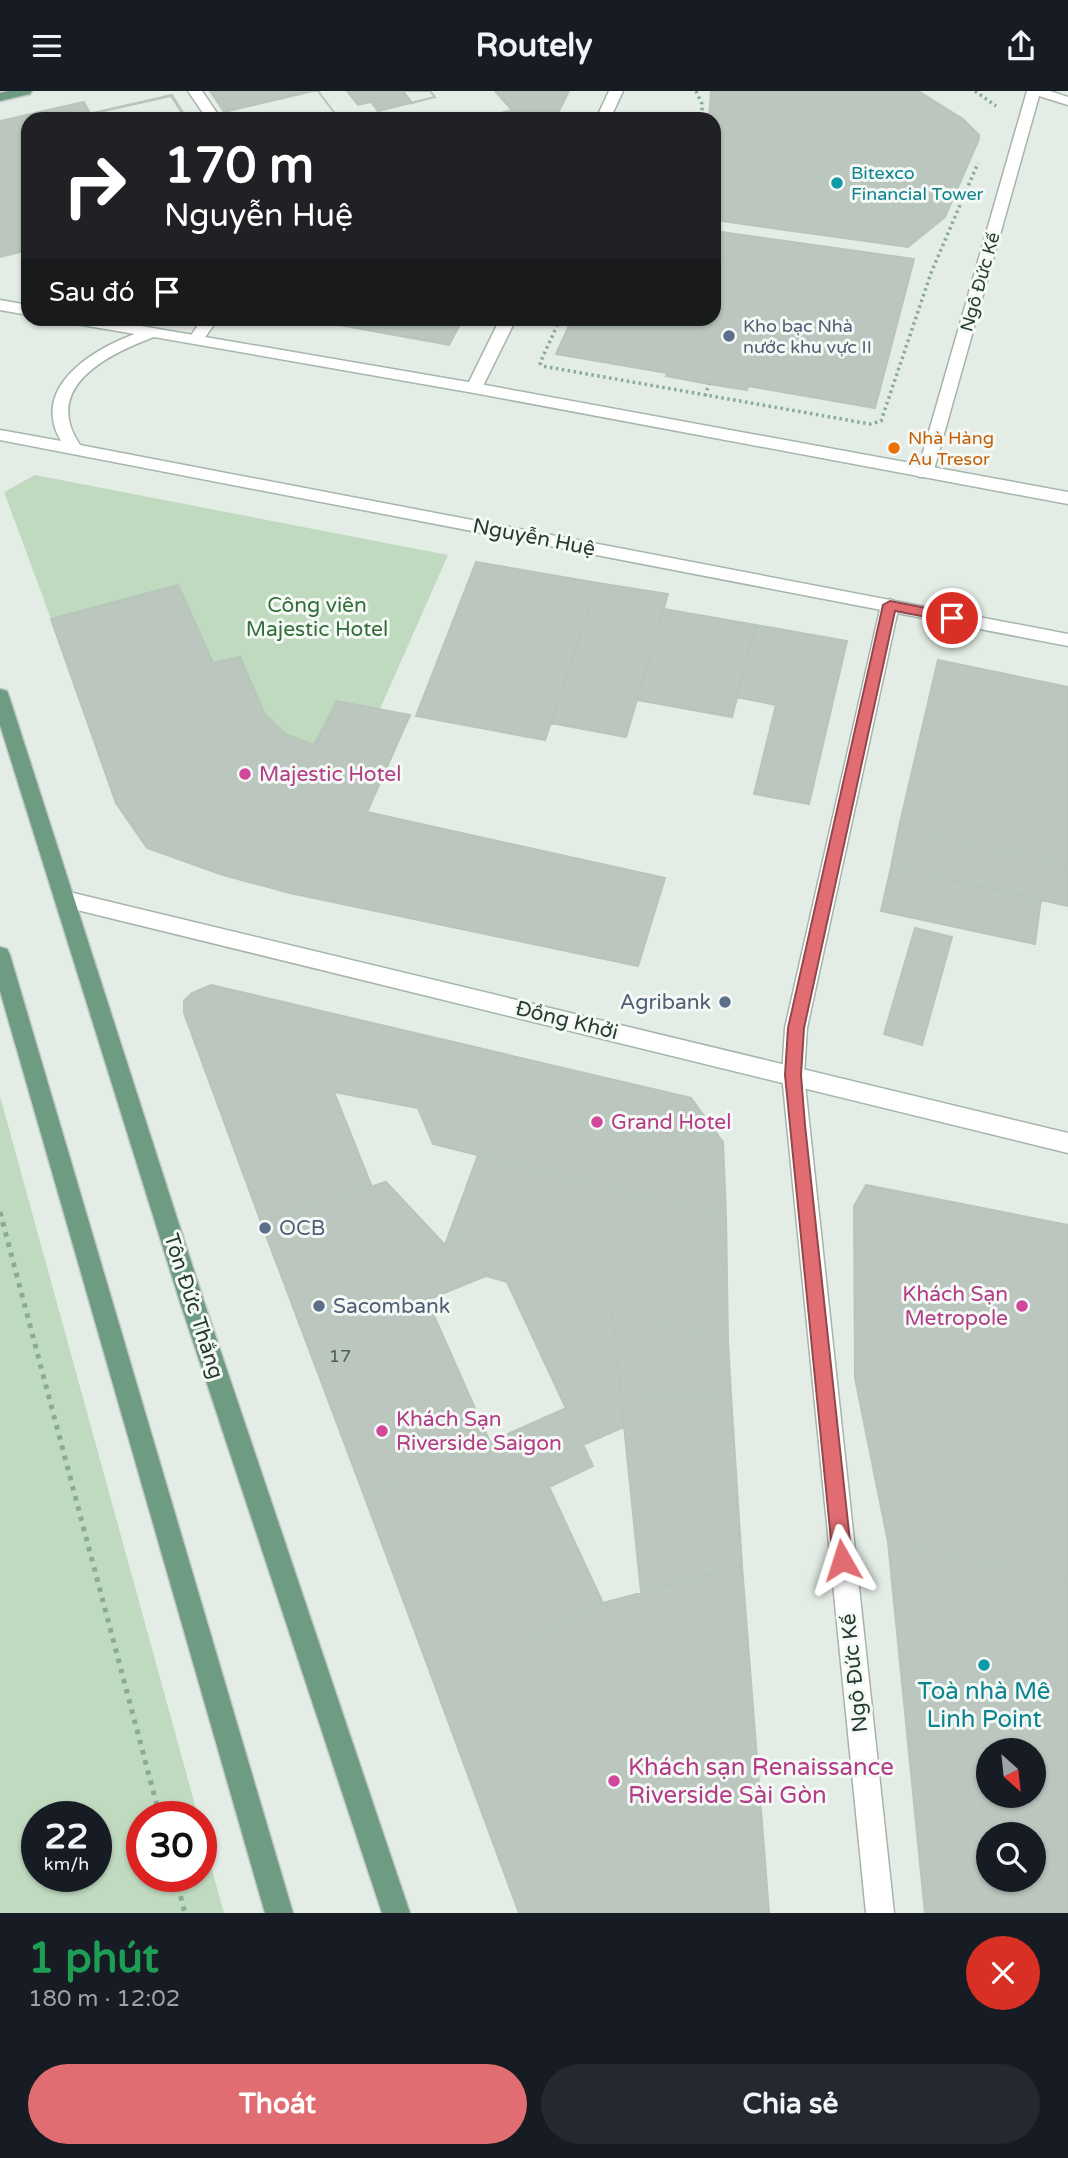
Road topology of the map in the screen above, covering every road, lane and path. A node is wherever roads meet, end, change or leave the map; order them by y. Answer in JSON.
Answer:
{"nodes":[{"id":1,"x":25,"y":91,"type":"edge"},
{"id":2,"x":195,"y":91,"type":"edge"},
{"id":3,"x":616,"y":91,"type":"edge"},
{"id":4,"x":696,"y":91,"type":"edge"},
{"id":5,"x":975,"y":91,"type":"edge"},
{"id":6,"x":1036,"y":91,"type":"edge"},
{"id":7,"x":0,"y":97,"type":"edge"},
{"id":8,"x":1068,"y":101,"type":"edge"},
{"id":9,"x":996,"y":110,"type":"dead end"},
{"id":10,"x":209,"y":112,"type":"edge"},
{"id":11,"x":606,"y":112,"type":"edge"},
{"id":12,"x":702,"y":112,"type":"edge"},
{"id":13,"x":982,"y":155,"type":"dead end"},
{"id":14,"x":0,"y":305,"type":"edge"},
{"id":15,"x":21,"y":309,"type":"edge"},
{"id":16,"x":117,"y":326,"type":"edge"},
{"id":17,"x":205,"y":326,"type":"edge"},
{"id":18,"x":505,"y":326,"type":"edge"},
{"id":19,"x":557,"y":326,"type":"edge"},
{"id":20,"x":153,"y":332,"type":"junction"},
{"id":21,"x":196,"y":340,"type":"junction"},
{"id":22,"x":709,"y":384,"type":"dead end"},
{"id":23,"x":474,"y":388,"type":"junction"},
{"id":24,"x":705,"y":395,"type":"junction"},
{"id":25,"x":0,"y":435,"type":"edge"},
{"id":26,"x":74,"y":449,"type":"junction"},
{"id":27,"x":925,"y":473,"type":"junction"},
{"id":28,"x":1068,"y":498,"type":"edge"},
{"id":29,"x":890,"y":605,"type":"junction"},
{"id":30,"x":1068,"y":640,"type":"edge"},
{"id":31,"x":0,"y":696,"type":"edge"},
{"id":32,"x":65,"y":899,"type":"junction"},
{"id":33,"x":0,"y":955,"type":"edge"},
{"id":34,"x":793,"y":1075,"type":"junction"},
{"id":35,"x":1068,"y":1143,"type":"edge"},
{"id":36,"x":0,"y":1212,"type":"edge"},
{"id":37,"x":156,"y":1801,"type":"edge"},
{"id":38,"x":179,"y":1892,"type":"edge"},
{"id":39,"x":185,"y":1913,"type":"edge"},
{"id":40,"x":279,"y":1913,"type":"edge"},
{"id":41,"x":396,"y":1913,"type":"edge"},
{"id":42,"x":880,"y":1913,"type":"edge"}],
"edges":[{"from":1,"to":7,"type":"main road"},
{"from":2,"to":10,"type":"street"},
{"from":3,"to":11,"type":"street"},
{"from":4,"to":12,"type":"path"},
{"from":5,"to":9,"type":"path"},
{"from":6,"to":8,"type":"street"},
{"from":6,"to":27,"type":"street","name":"Ngô Ðức Kế"},
{"from":13,"to":24,"type":"path"},
{"from":14,"to":15,"type":"street"},
{"from":16,"to":20,"type":"street"},
{"from":17,"to":21,"type":"street"},
{"from":18,"to":23,"type":"street"},
{"from":19,"to":24,"type":"path"},
{"from":20,"to":21,"type":"street"},
{"from":20,"to":26,"type":"street"},
{"from":21,"to":23,"type":"street"},
{"from":22,"to":24,"type":"path"},
{"from":23,"to":27,"type":"street"},
{"from":25,"to":26,"type":"street","name":"Nguyễn Huệ"},
{"from":26,"to":29,"type":"street","name":"Nguyễn Huệ"},
{"from":27,"to":28,"type":"street"},
{"from":29,"to":30,"type":"street","name":"Nguyễn Huệ"},
{"from":29,"to":34,"type":"street","name":"Ngô Ðức Kế"},
{"from":31,"to":32,"type":"main road","name":"Tôn Ðức Thắng"},
{"from":32,"to":34,"type":"street","name":"Ðồng Khởi"},
{"from":32,"to":41,"type":"main road","name":"Tôn Ðức Thắng"},
{"from":33,"to":40,"type":"main road"},
{"from":34,"to":35,"type":"street","name":"Ðồng Khởi"},
{"from":34,"to":42,"type":"street","name":"Ngô Ðức Kế"},
{"from":36,"to":37,"type":"path"},
{"from":38,"to":39,"type":"path"}]}
